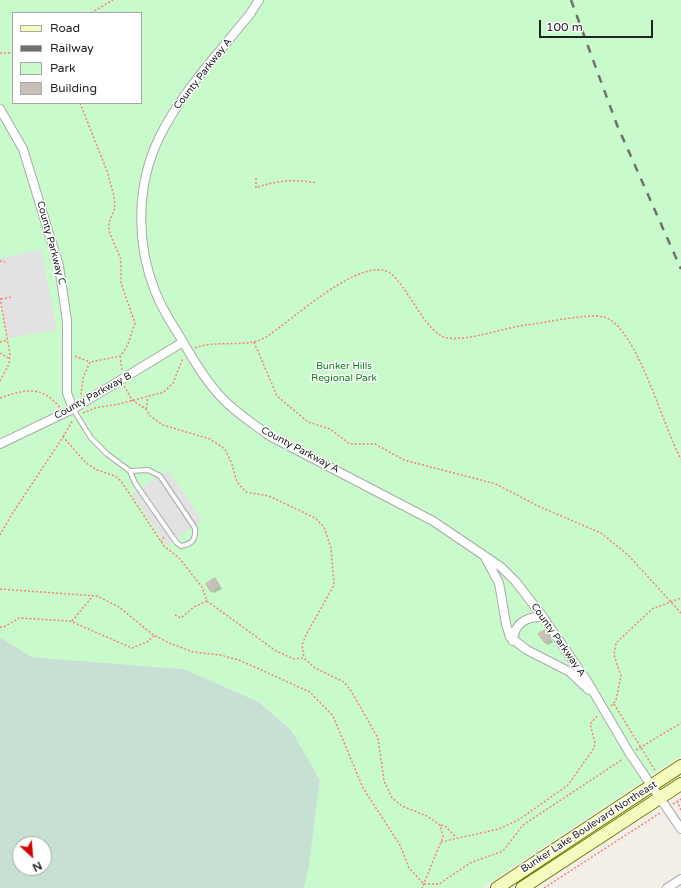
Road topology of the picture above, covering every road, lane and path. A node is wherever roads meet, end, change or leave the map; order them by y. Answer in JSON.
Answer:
{"nodes":[{"id":1,"x":113,"y":0,"type":"edge"},
{"id":2,"x":259,"y":0,"type":"edge"},
{"id":3,"x":93,"y":12,"type":"edge"},
{"id":4,"x":0,"y":53,"type":"edge"},
{"id":5,"x":12,"y":54,"type":"edge"},
{"id":6,"x":80,"y":104,"type":"edge"},
{"id":7,"x":0,"y":109,"type":"edge"},
{"id":8,"x":256,"y":178,"type":"dead end"},
{"id":9,"x":317,"y":183,"type":"dead end"},
{"id":10,"x":0,"y":261,"type":"edge"},
{"id":11,"x":5,"y":262,"type":"dead end"},
{"id":12,"x":11,"y":297,"type":"dead end"},
{"id":13,"x":0,"y":299,"type":"edge"},
{"id":14,"x":8,"y":340,"type":"junction"},
{"id":15,"x":0,"y":342,"type":"edge"},
{"id":16,"x":183,"y":342,"type":"junction"},
{"id":17,"x":254,"y":342,"type":"junction"},
{"id":18,"x":195,"y":348,"type":"dead end"},
{"id":19,"x":68,"y":352,"type":"junction"},
{"id":20,"x":0,"y":353,"type":"edge"},
{"id":21,"x":183,"y":357,"type":"dead end"},
{"id":22,"x":10,"y":359,"type":"junction"},
{"id":23,"x":90,"y":362,"type":"junction"},
{"id":24,"x":0,"y":381,"type":"edge"},
{"id":25,"x":81,"y":394,"type":"dead end"},
{"id":26,"x":148,"y":396,"type":"junction"},
{"id":27,"x":0,"y":398,"type":"edge"},
{"id":28,"x":132,"y":400,"type":"junction"},
{"id":29,"x":58,"y":406,"type":"dead end"},
{"id":30,"x":73,"y":409,"type":"junction"},
{"id":31,"x":146,"y":409,"type":"junction"},
{"id":32,"x":88,"y":410,"type":"dead end"},
{"id":33,"x":69,"y":425,"type":"dead end"},
{"id":34,"x":63,"y":437,"type":"junction"},
{"id":35,"x":0,"y":444,"type":"edge"},
{"id":36,"x":681,"y":459,"type":"edge"},
{"id":37,"x":130,"y":471,"type":"junction"},
{"id":38,"x":0,"y":535,"type":"edge"},
{"id":39,"x":484,"y":557,"type":"junction"},
{"id":40,"x":0,"y":589,"type":"edge"},
{"id":41,"x":93,"y":596,"type":"junction"},
{"id":42,"x":681,"y":598,"type":"edge"},
{"id":43,"x":207,"y":601,"type":"junction"},
{"id":44,"x":669,"y":601,"type":"junction"},
{"id":45,"x":681,"y":613,"type":"edge"},
{"id":46,"x":175,"y":615,"type":"dead end"},
{"id":47,"x":543,"y":617,"type":"junction"},
{"id":48,"x":72,"y":621,"type":"junction"},
{"id":49,"x":0,"y":627,"type":"edge"},
{"id":50,"x":155,"y":635,"type":"junction"},
{"id":51,"x":513,"y":641,"type":"junction"},
{"id":52,"x":304,"y":658,"type":"junction"},
{"id":53,"x":593,"y":693,"type":"junction"},
{"id":54,"x":614,"y":704,"type":"junction"},
{"id":55,"x":608,"y":708,"type":"dead end"},
{"id":56,"x":599,"y":715,"type":"dead end"},
{"id":57,"x":681,"y":724,"type":"edge"},
{"id":58,"x":639,"y":747,"type":"junction"},
{"id":59,"x":630,"y":754,"type":"junction"},
{"id":60,"x":681,"y":766,"type":"edge"},
{"id":61,"x":655,"y":771,"type":"dead end"},
{"id":62,"x":681,"y":784,"type":"edge"},
{"id":63,"x":652,"y":785,"type":"junction"},
{"id":64,"x":660,"y":798,"type":"junction"},
{"id":65,"x":681,"y":799,"type":"edge"},
{"id":66,"x":681,"y":810,"type":"edge"},
{"id":67,"x":657,"y":815,"type":"dead end"},
{"id":68,"x":440,"y":825,"type":"junction"},
{"id":69,"x":681,"y":827,"type":"edge"},
{"id":70,"x":456,"y":837,"type":"junction"},
{"id":71,"x":441,"y":842,"type":"junction"},
{"id":72,"x":681,"y":879,"type":"edge"},
{"id":73,"x":424,"y":884,"type":"junction"},
{"id":74,"x":422,"y":888,"type":"edge"},
{"id":75,"x":496,"y":888,"type":"edge"},
{"id":76,"x":522,"y":888,"type":"edge"},
{"id":77,"x":544,"y":888,"type":"edge"},
{"id":78,"x":667,"y":888,"type":"edge"}],
"edges":[{"from":1,"to":3,"type":"path"},
{"from":2,"to":16,"type":"street","name":"County Parkway A"},
{"from":4,"to":5,"type":"path"},
{"from":6,"to":23,"type":"path"},
{"from":7,"to":19,"type":"street","name":"County Parkway C"},
{"from":8,"to":9,"type":"path"},
{"from":10,"to":11,"type":"path"},
{"from":12,"to":13,"type":"path"},
{"from":13,"to":14,"type":"path"},
{"from":14,"to":15,"type":"path"},
{"from":14,"to":22,"type":"path"},
{"from":16,"to":30,"type":"street","name":"County Parkway B"},
{"from":16,"to":39,"type":"street","name":"County Parkway A"},
{"from":17,"to":18,"type":"path"},
{"from":17,"to":36,"type":"path"},
{"from":17,"to":44,"type":"path"},
{"from":19,"to":23,"type":"path"},
{"from":19,"to":30,"type":"street","name":"County Parkway C"},
{"from":20,"to":22,"type":"path"},
{"from":21,"to":26,"type":"path"},
{"from":22,"to":24,"type":"path"},
{"from":23,"to":25,"type":"path"},
{"from":26,"to":28,"type":"path"},
{"from":26,"to":31,"type":"path"},
{"from":27,"to":29,"type":"path"},
{"from":28,"to":31,"type":"path"},
{"from":28,"to":32,"type":"path"},
{"from":30,"to":35,"type":"street","name":"County Parkway B"},
{"from":30,"to":37,"type":"lane"},
{"from":31,"to":52,"type":"path"},
{"from":33,"to":34,"type":"path"},
{"from":34,"to":38,"type":"path"},
{"from":34,"to":43,"type":"path"},
{"from":37,"to":37,"type":"lane"},
{"from":39,"to":47,"type":"street","name":"County Parkway A"},
{"from":39,"to":51,"type":"street","name":"County Parkway A"},
{"from":40,"to":41,"type":"path"},
{"from":41,"to":48,"type":"path"},
{"from":41,"to":50,"type":"path"},
{"from":42,"to":44,"type":"path"},
{"from":43,"to":46,"type":"path"},
{"from":43,"to":52,"type":"path"},
{"from":44,"to":45,"type":"path"},
{"from":44,"to":54,"type":"path"},
{"from":47,"to":51,"type":"street"},
{"from":47,"to":53,"type":"street","name":"County Parkway A"},
{"from":48,"to":49,"type":"path"},
{"from":48,"to":50,"type":"path"},
{"from":50,"to":73,"type":"path"},
{"from":51,"to":53,"type":"street","name":"County Parkway A"},
{"from":52,"to":68,"type":"path"},
{"from":53,"to":59,"type":"street","name":"County Parkway A"},
{"from":54,"to":55,"type":"path"},
{"from":54,"to":58,"type":"path"},
{"from":56,"to":70,"type":"path"},
{"from":57,"to":58,"type":"path"},
{"from":58,"to":59,"type":"path"},
{"from":58,"to":61,"type":"path"},
{"from":59,"to":63,"type":"street","name":"County Parkway A"},
{"from":59,"to":73,"type":"path"},
{"from":60,"to":63,"type":"main road","name":"Bunker Lake Boulevard Northeast"},
{"from":62,"to":64,"type":"main road"},
{"from":63,"to":64,"type":"street","name":"County Parkway A"},
{"from":63,"to":75,"type":"main road","name":"Bunker Lake Boulevard Northeast"},
{"from":64,"to":69,"type":"street","name":"County Parkway A"},
{"from":64,"to":76,"type":"main road"},
{"from":65,"to":66,"type":"path"},
{"from":67,"to":77,"type":"path"},
{"from":68,"to":70,"type":"path"},
{"from":68,"to":71,"type":"path"},
{"from":70,"to":71,"type":"path"},
{"from":71,"to":73,"type":"path"},
{"from":72,"to":78,"type":"street"},
{"from":73,"to":74,"type":"path"}]}
